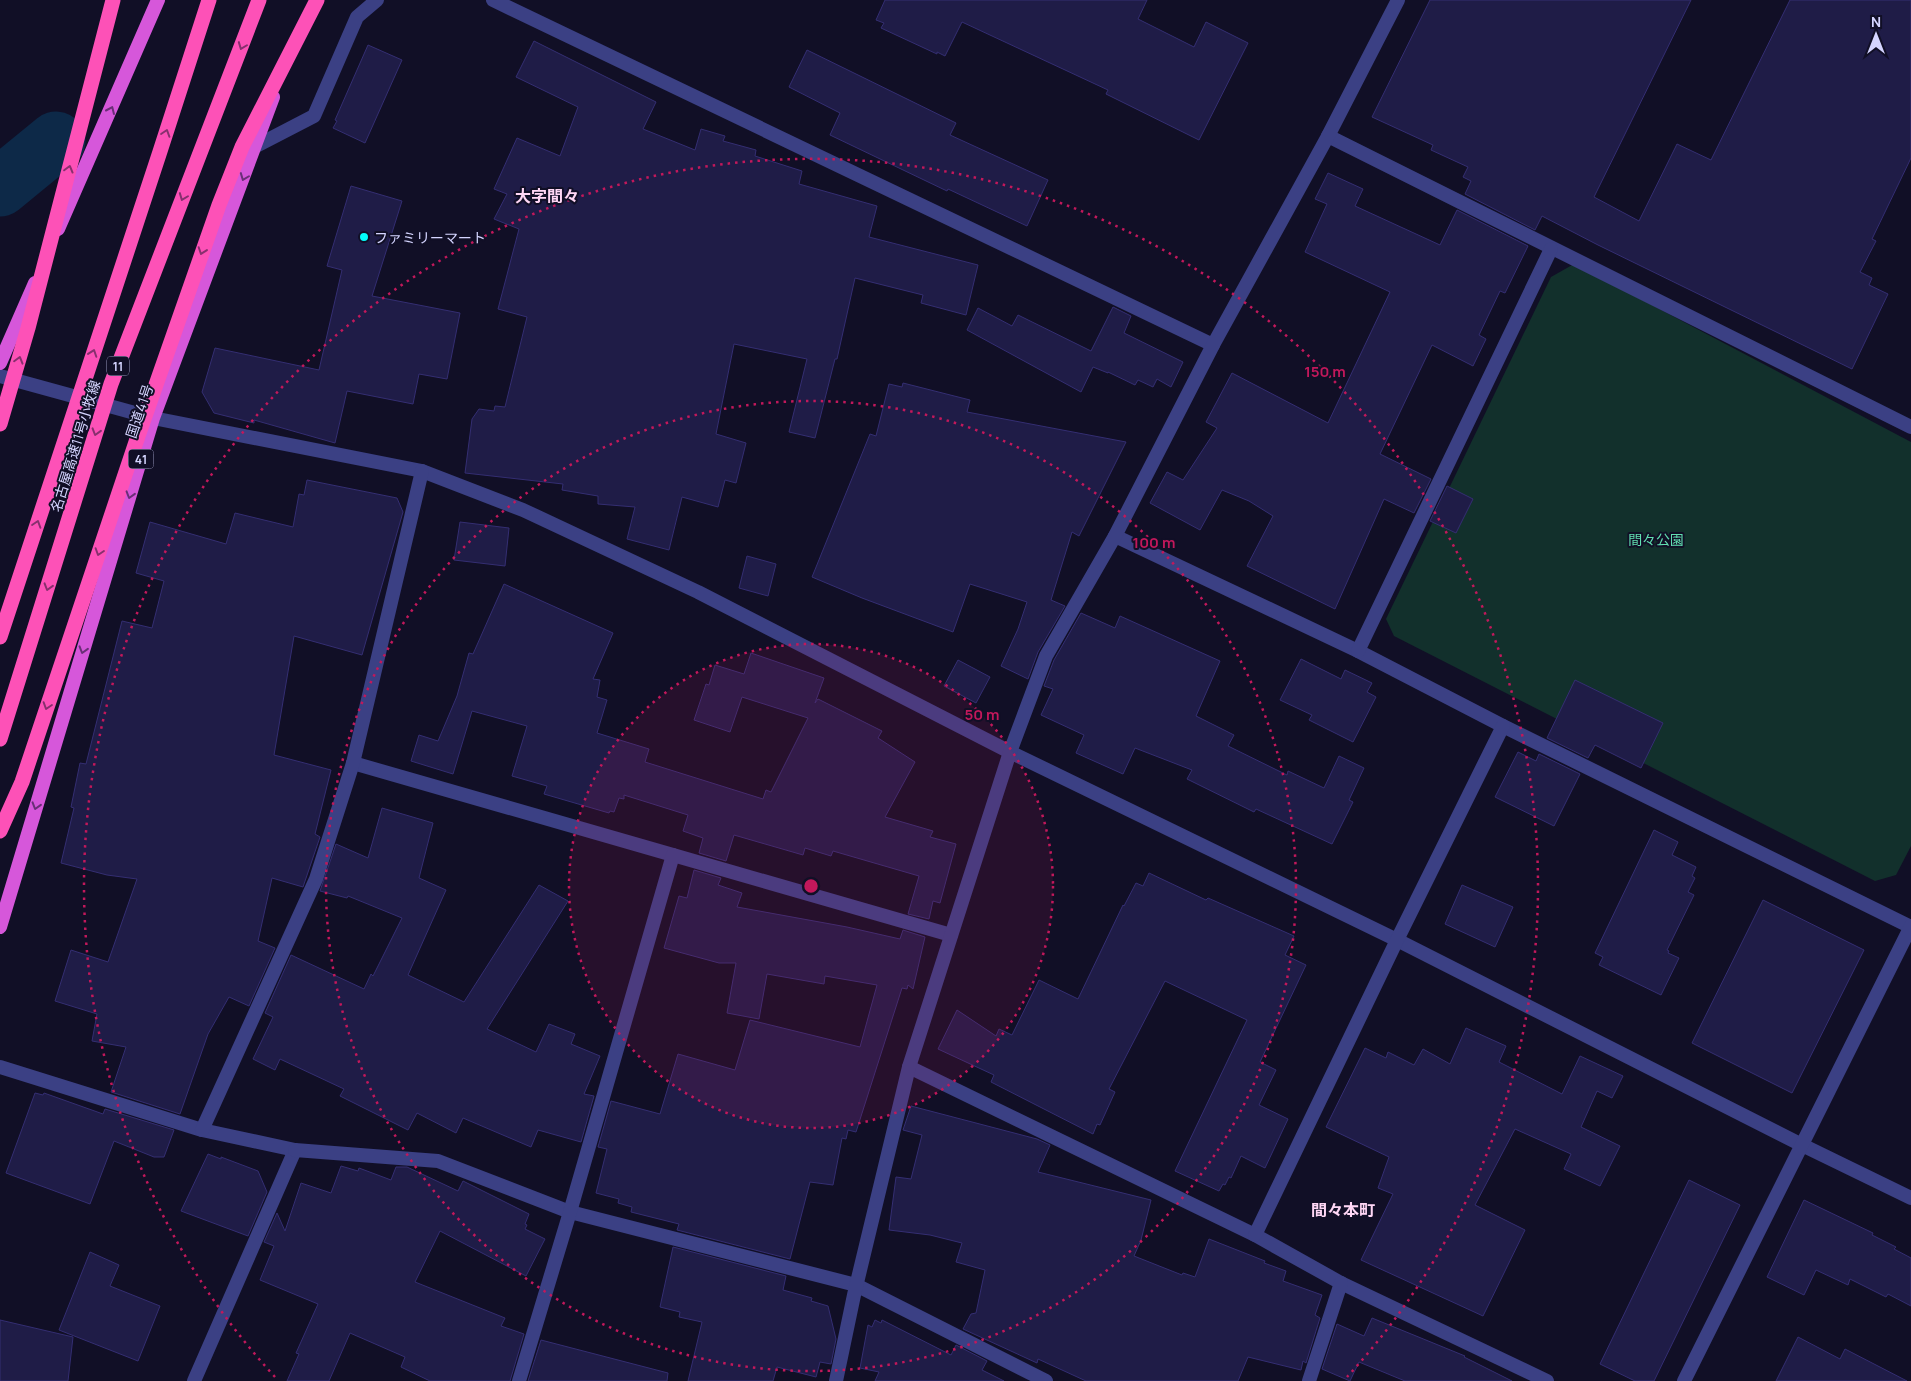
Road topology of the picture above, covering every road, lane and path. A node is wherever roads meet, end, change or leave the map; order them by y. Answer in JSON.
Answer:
{"nodes":[{"id":1,"x":113,"y":0,"type":"edge"},
{"id":2,"x":158,"y":0,"type":"edge"},
{"id":3,"x":209,"y":0,"type":"edge"},
{"id":4,"x":259,"y":0,"type":"edge"},
{"id":5,"x":309,"y":0,"type":"edge"},
{"id":6,"x":317,"y":0,"type":"edge"},
{"id":7,"x":376,"y":0,"type":"edge"},
{"id":8,"x":493,"y":0,"type":"edge"},
{"id":9,"x":1398,"y":0,"type":"edge"},
{"id":10,"x":1328,"y":136,"type":"junction"},
{"id":11,"x":256,"y":146,"type":"junction"},
{"id":12,"x":1551,"y":249,"type":"junction"},
{"id":13,"x":1213,"y":346,"type":"junction"},
{"id":14,"x":0,"y":363,"type":"edge"},
{"id":15,"x":0,"y":376,"type":"edge"},
{"id":16,"x":153,"y":418,"type":"junction"},
{"id":17,"x":0,"y":424,"type":"edge"},
{"id":18,"x":1911,"y":427,"type":"edge"},
{"id":19,"x":422,"y":471,"type":"junction"},
{"id":20,"x":1115,"y":536,"type":"junction"},
{"id":21,"x":0,"y":637,"type":"edge"},
{"id":22,"x":1358,"y":651,"type":"junction"},
{"id":23,"x":1503,"y":726,"type":"junction"},
{"id":24,"x":0,"y":739,"type":"edge"},
{"id":25,"x":1010,"y":752,"type":"junction"},
{"id":26,"x":352,"y":763,"type":"junction"},
{"id":27,"x":0,"y":831,"type":"edge"},
{"id":28,"x":673,"y":855,"type":"junction"},
{"id":29,"x":1911,"y":926,"type":"edge"},
{"id":30,"x":0,"y":927,"type":"edge"},
{"id":31,"x":951,"y":935,"type":"junction"},
{"id":32,"x":1397,"y":940,"type":"junction"},
{"id":33,"x":0,"y":1067,"type":"edge"},
{"id":34,"x":909,"y":1067,"type":"junction"},
{"id":35,"x":202,"y":1130,"type":"junction"},
{"id":36,"x":1800,"y":1144,"type":"junction"},
{"id":37,"x":295,"y":1150,"type":"junction"},
{"id":38,"x":1911,"y":1198,"type":"edge"},
{"id":39,"x":570,"y":1212,"type":"junction"},
{"id":40,"x":1255,"y":1235,"type":"junction"},
{"id":41,"x":1341,"y":1283,"type":"junction"},
{"id":42,"x":856,"y":1285,"type":"junction"},
{"id":43,"x":194,"y":1381,"type":"edge"},
{"id":44,"x":519,"y":1381,"type":"edge"},
{"id":45,"x":836,"y":1381,"type":"edge"},
{"id":46,"x":1046,"y":1381,"type":"edge"},
{"id":47,"x":1309,"y":1381,"type":"edge"},
{"id":48,"x":1546,"y":1381,"type":"edge"},
{"id":49,"x":1684,"y":1381,"type":"edge"}],
"edges":[{"from":17,"to":1,"type":"highway","one_way":true,"bridge":true},
{"from":14,"to":2,"type":"highway","one_way":true},
{"from":21,"to":3,"type":"highway","number":"11","one_way":true,"bridge":true},
{"from":4,"to":24,"type":"highway","name":"名古屋高速11号小牧線","number":"11","one_way":true,"bridge":true},
{"from":5,"to":11,"type":"highway","name":"国道41号","number":"41"},
{"from":6,"to":27,"type":"highway","one_way":true,"bridge":true},
{"from":7,"to":11,"type":"street"},
{"from":8,"to":13,"type":"street"},
{"from":9,"to":10,"type":"street"},
{"from":10,"to":12,"type":"street"},
{"from":10,"to":13,"type":"street"},
{"from":11,"to":16,"type":"highway","name":"国道41号","number":"41","one_way":true},
{"from":12,"to":18,"type":"street"},
{"from":12,"to":22,"type":"street"},
{"from":13,"to":20,"type":"street"},
{"from":15,"to":16,"type":"street"},
{"from":16,"to":19,"type":"street"},
{"from":16,"to":30,"type":"highway","name":"国道41号","number":"41","one_way":true},
{"from":19,"to":25,"type":"street"},
{"from":19,"to":26,"type":"street"},
{"from":20,"to":22,"type":"street"},
{"from":20,"to":25,"type":"street"},
{"from":22,"to":23,"type":"street"},
{"from":23,"to":29,"type":"street"},
{"from":23,"to":32,"type":"street"},
{"from":25,"to":31,"type":"street"},
{"from":25,"to":32,"type":"street"},
{"from":26,"to":28,"type":"street"},
{"from":26,"to":35,"type":"street"},
{"from":28,"to":31,"type":"street"},
{"from":28,"to":39,"type":"street"},
{"from":29,"to":36,"type":"street"},
{"from":31,"to":34,"type":"street"},
{"from":32,"to":36,"type":"street"},
{"from":32,"to":40,"type":"street"},
{"from":33,"to":35,"type":"street"},
{"from":34,"to":40,"type":"street"},
{"from":34,"to":42,"type":"street"},
{"from":35,"to":37,"type":"street"},
{"from":36,"to":38,"type":"street"},
{"from":36,"to":49,"type":"street"},
{"from":37,"to":39,"type":"street"},
{"from":37,"to":43,"type":"street"},
{"from":39,"to":42,"type":"street"},
{"from":39,"to":44,"type":"street"},
{"from":40,"to":41,"type":"street"},
{"from":41,"to":47,"type":"street"},
{"from":41,"to":48,"type":"street"},
{"from":42,"to":45,"type":"street"},
{"from":42,"to":46,"type":"street"}]}
